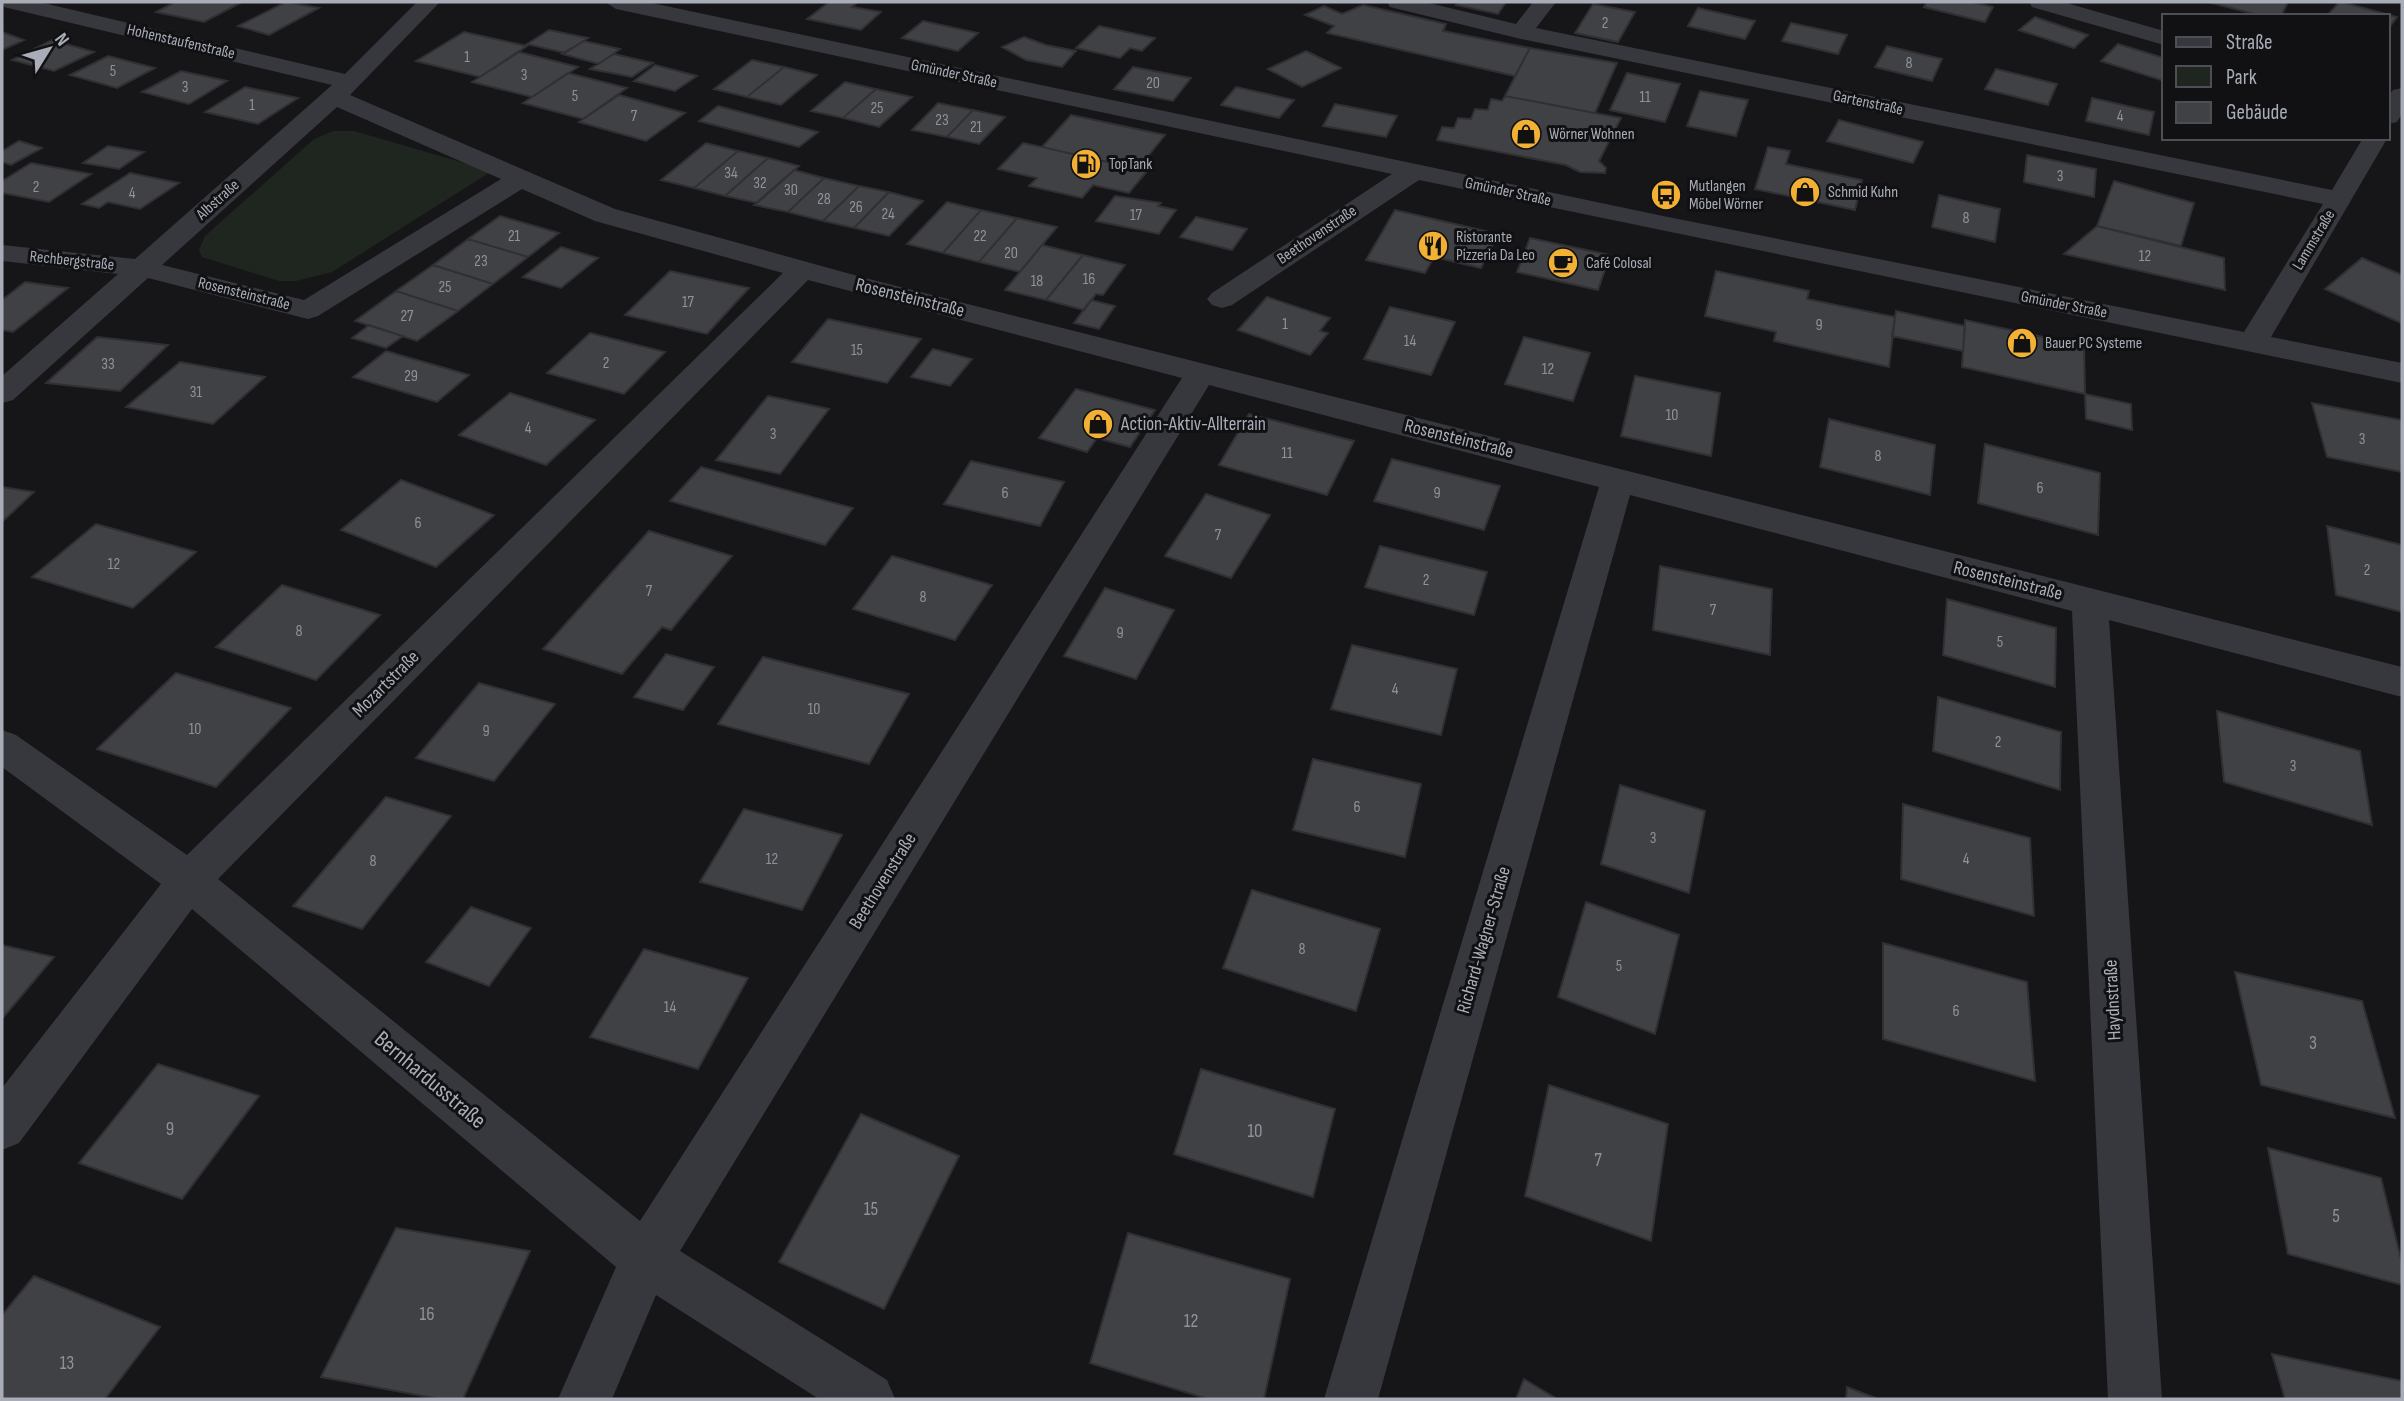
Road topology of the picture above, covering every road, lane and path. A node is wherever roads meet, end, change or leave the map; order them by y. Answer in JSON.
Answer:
{"nodes":[{"id":1,"x":12,"y":2,"type":"edge"},
{"id":2,"x":429,"y":2,"type":"edge"},
{"id":3,"x":616,"y":2,"type":"edge"},
{"id":4,"x":1398,"y":2,"type":"edge"},
{"id":5,"x":1545,"y":2,"type":"edge"},
{"id":6,"x":2040,"y":2,"type":"edge"},
{"id":7,"x":1521,"y":32,"type":"junction"},
{"id":8,"x":2162,"y":37,"type":"edge"},
{"id":9,"x":342,"y":89,"type":"junction"},
{"id":10,"x":2374,"y":140,"type":"edge"},
{"id":11,"x":1413,"y":172,"type":"junction"},
{"id":12,"x":521,"y":178,"type":"junction"},
{"id":13,"x":2338,"y":199,"type":"junction"},
{"id":14,"x":2,"y":253,"type":"edge"},
{"id":15,"x":141,"y":268,"type":"junction"},
{"id":16,"x":802,"y":270,"type":"junction"},
{"id":17,"x":1222,"y":299,"type":"dead end"},
{"id":18,"x":2253,"y":342,"type":"junction"},
{"id":19,"x":1201,"y":373,"type":"junction"},
{"id":20,"x":2402,"y":373,"type":"edge"},
{"id":21,"x":2,"y":393,"type":"edge"},
{"id":22,"x":1618,"y":480,"type":"junction"},
{"id":23,"x":2090,"y":602,"type":"junction"},
{"id":24,"x":2402,"y":682,"type":"edge"},
{"id":25,"x":2,"y":746,"type":"edge"},
{"id":26,"x":189,"y":880,"type":"junction"},
{"id":27,"x":2,"y":1126,"type":"edge"},
{"id":28,"x":646,"y":1259,"type":"junction"},
{"id":29,"x":585,"y":1399,"type":"edge"},
{"id":30,"x":868,"y":1399,"type":"edge"},
{"id":31,"x":1351,"y":1399,"type":"edge"},
{"id":32,"x":2135,"y":1399,"type":"edge"}],
"edges":[{"from":1,"to":9,"type":"street","name":"Hohenstaufenstraße"},
{"from":2,"to":9,"type":"street","name":"Albstraße"},
{"from":3,"to":11,"type":"street","name":"Gmünder Straße"},
{"from":4,"to":7,"type":"street","name":"Gartenstraße"},
{"from":5,"to":7,"type":"street"},
{"from":6,"to":8,"type":"street"},
{"from":7,"to":13,"type":"street","name":"Gartenstraße"},
{"from":9,"to":12,"type":"street","name":"Rosensteinstraße"},
{"from":9,"to":15,"type":"street","name":"Albstraße"},
{"from":10,"to":13,"type":"street","name":"Lammstraße"},
{"from":11,"to":17,"type":"street","name":"Beethovenstraße"},
{"from":11,"to":18,"type":"street","name":"Gmünder Straße"},
{"from":12,"to":15,"type":"street","name":"Rosensteinstraße"},
{"from":12,"to":16,"type":"street","name":"Rosensteinstraße"},
{"from":13,"to":18,"type":"street","name":"Lammstraße"},
{"from":14,"to":15,"type":"street","name":"Rechbergstraße"},
{"from":15,"to":21,"type":"street","name":"Albstraße"},
{"from":16,"to":19,"type":"street","name":"Rosensteinstraße"},
{"from":16,"to":26,"type":"street","name":"Mozartstraße"},
{"from":18,"to":20,"type":"street","name":"Gmünder Straße"},
{"from":19,"to":22,"type":"street","name":"Rosensteinstraße"},
{"from":19,"to":28,"type":"street","name":"Beethovenstraße"},
{"from":22,"to":23,"type":"street","name":"Rosensteinstraße"},
{"from":22,"to":31,"type":"street","name":"Richard-Wagner-Straße"},
{"from":23,"to":24,"type":"street","name":"Rosensteinstraße"},
{"from":23,"to":32,"type":"street","name":"Haydnstraße"},
{"from":25,"to":26,"type":"street","name":"Bernhardusstraße"},
{"from":26,"to":27,"type":"street","name":"Mozartstraße"},
{"from":26,"to":28,"type":"street","name":"Bernhardusstraße"},
{"from":28,"to":29,"type":"street","name":"Beethovenstraße"},
{"from":28,"to":30,"type":"street","name":"Bernhardusstraße"}]}
